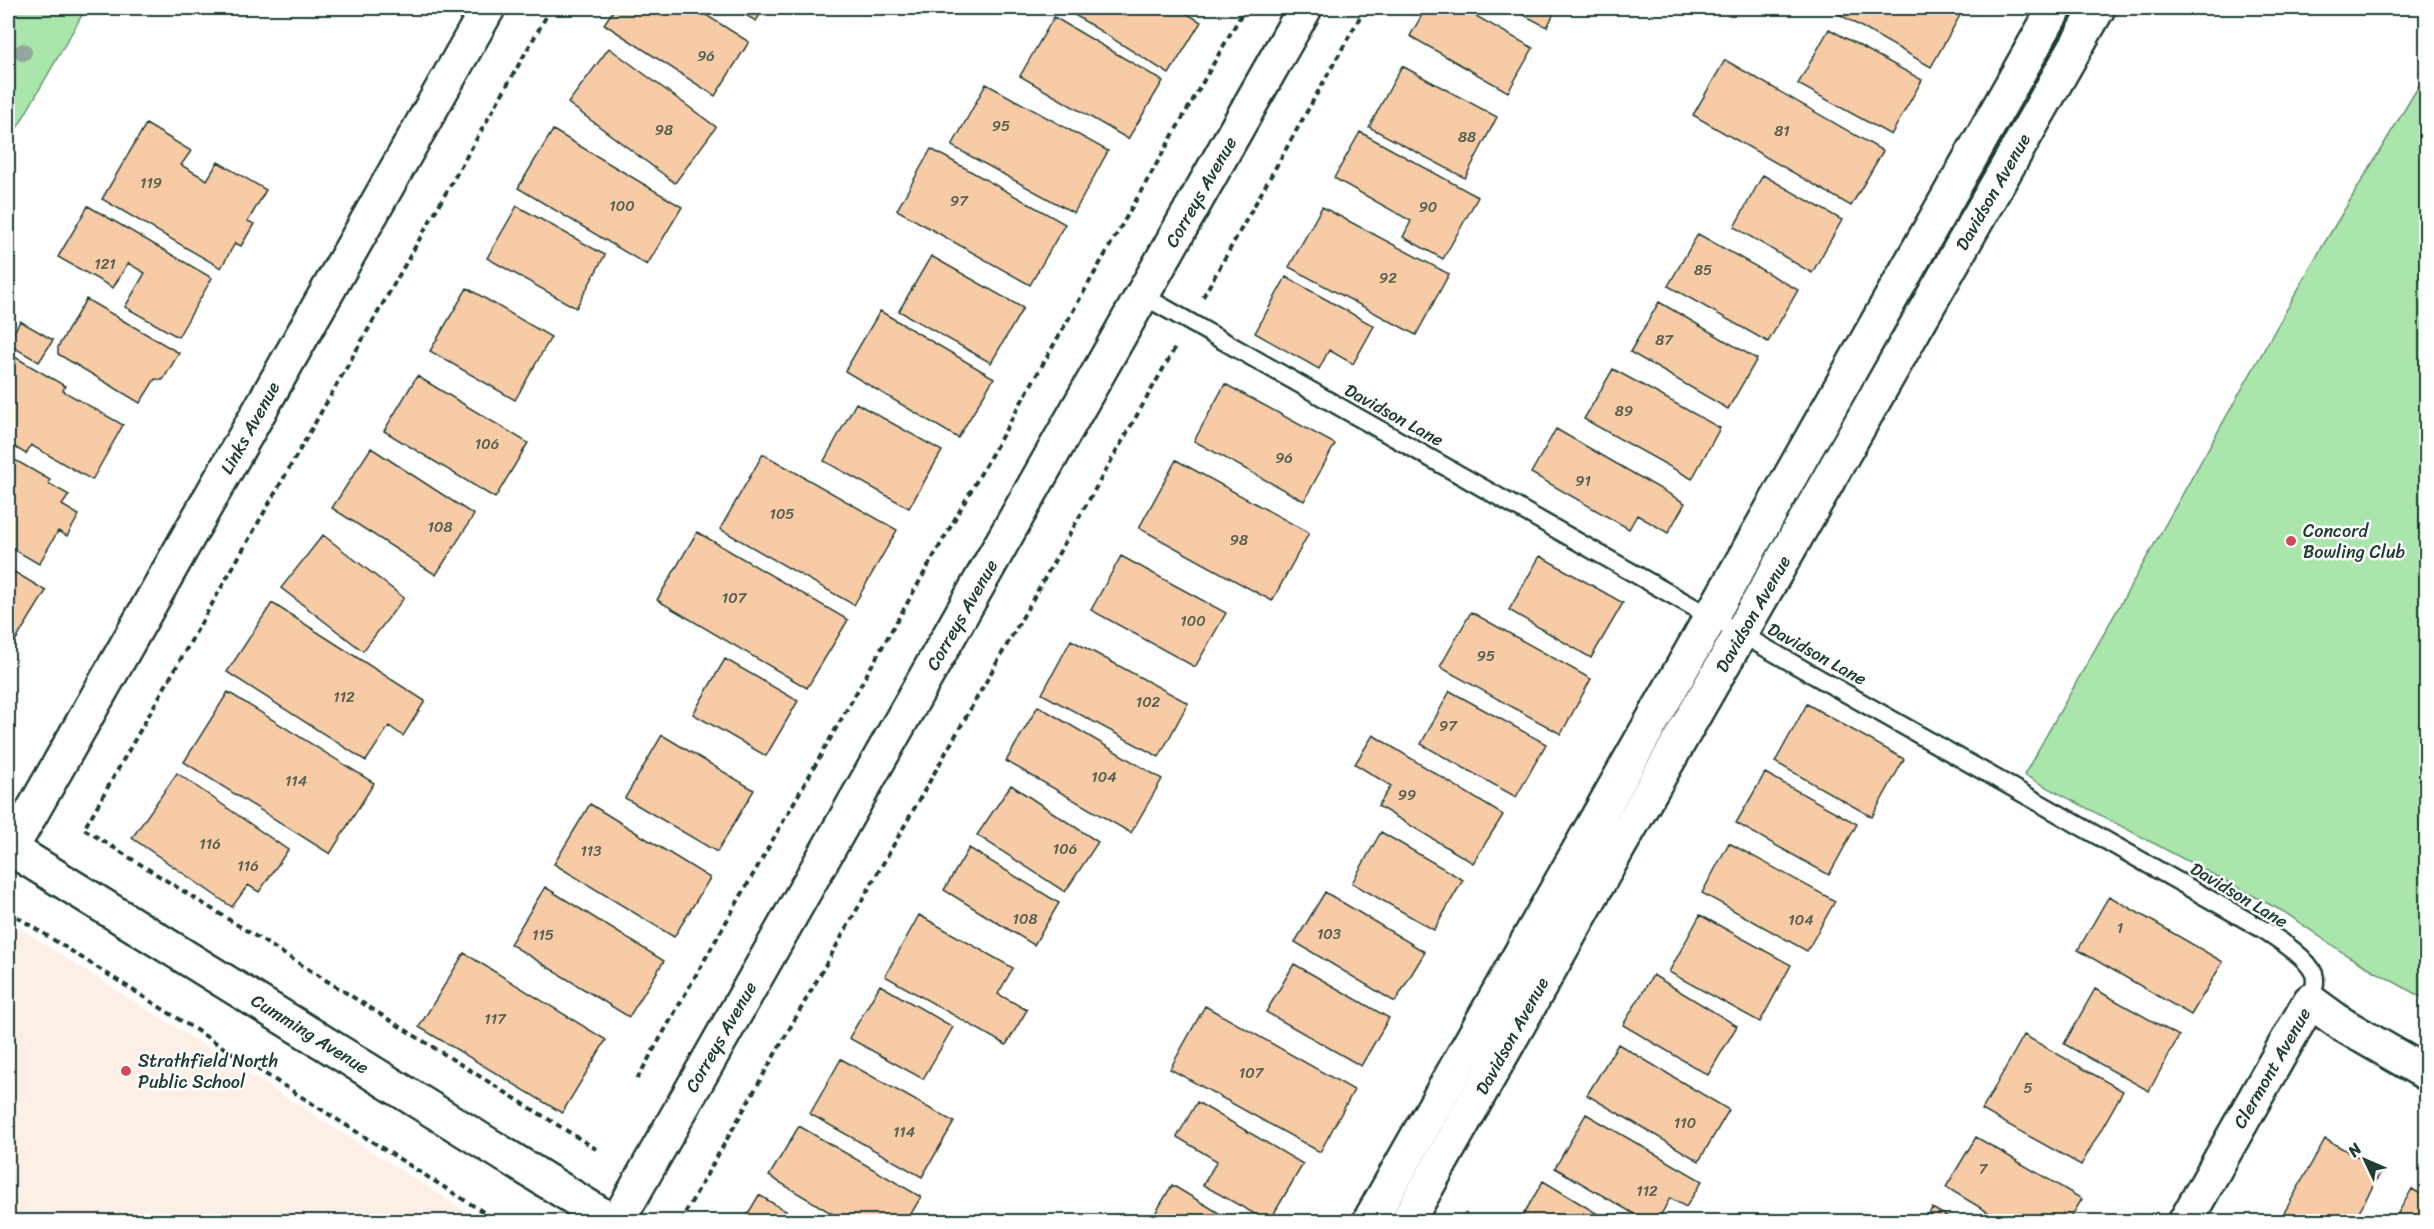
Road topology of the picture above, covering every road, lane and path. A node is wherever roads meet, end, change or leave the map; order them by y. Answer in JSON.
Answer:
{"nodes":[{"id":1,"x":488,"y":8,"type":"edge"},
{"id":2,"x":551,"y":8,"type":"edge"},
{"id":3,"x":1245,"y":8,"type":"edge"},
{"id":4,"x":1305,"y":8,"type":"edge"},
{"id":5,"x":1365,"y":8,"type":"edge"},
{"id":6,"x":2055,"y":8,"type":"edge"},
{"id":7,"x":2098,"y":8,"type":"edge"},
{"id":8,"x":1142,"y":295,"type":"junction"},
{"id":9,"x":1189,"y":322,"type":"junction"},
{"id":10,"x":1713,"y":617,"type":"junction"},
{"id":11,"x":1742,"y":634,"type":"junction"},
{"id":12,"x":9,"y":848,"type":"edge"},
{"id":13,"x":8,"y":911,"type":"edge"},
{"id":14,"x":2310,"y":1001,"type":"junction"},
{"id":15,"x":2427,"y":1072,"type":"edge"},
{"id":16,"x":638,"y":1078,"type":"dead end"},
{"id":17,"x":596,"y":1149,"type":"dead end"},
{"id":18,"x":499,"y":1221,"type":"edge"},
{"id":19,"x":615,"y":1221,"type":"edge"},
{"id":20,"x":680,"y":1221,"type":"edge"},
{"id":21,"x":1370,"y":1221,"type":"edge"},
{"id":22,"x":1407,"y":1221,"type":"edge"},
{"id":23,"x":2185,"y":1221,"type":"edge"}],
"edges":[{"from":1,"to":12,"type":"street","name":"Links Avenue"},
{"from":2,"to":17,"type":"path"},
{"from":3,"to":16,"type":"path"},
{"from":4,"to":8,"type":"street","name":"Correys Avenue"},
{"from":5,"to":9,"type":"path"},
{"from":6,"to":10,"type":"street","name":"Davidson Avenue"},
{"from":7,"to":11,"type":"street","name":"Davidson Avenue"},
{"from":8,"to":9,"type":"lane","name":"Davidson Lane"},
{"from":8,"to":19,"type":"street","name":"Correys Avenue"},
{"from":9,"to":10,"type":"lane","name":"Davidson Lane"},
{"from":9,"to":20,"type":"path"},
{"from":10,"to":11,"type":"lane","name":"Davidson Lane"},
{"from":10,"to":21,"type":"street","name":"Davidson Avenue"},
{"from":11,"to":14,"type":"lane","name":"Davidson Lane"},
{"from":11,"to":22,"type":"street","name":"Davidson Avenue"},
{"from":12,"to":19,"type":"street","name":"Cumming Avenue"},
{"from":13,"to":18,"type":"path"},
{"from":14,"to":15,"type":"street","name":"Clermont Avenue"},
{"from":14,"to":23,"type":"street","name":"Clermont Avenue"}]}
